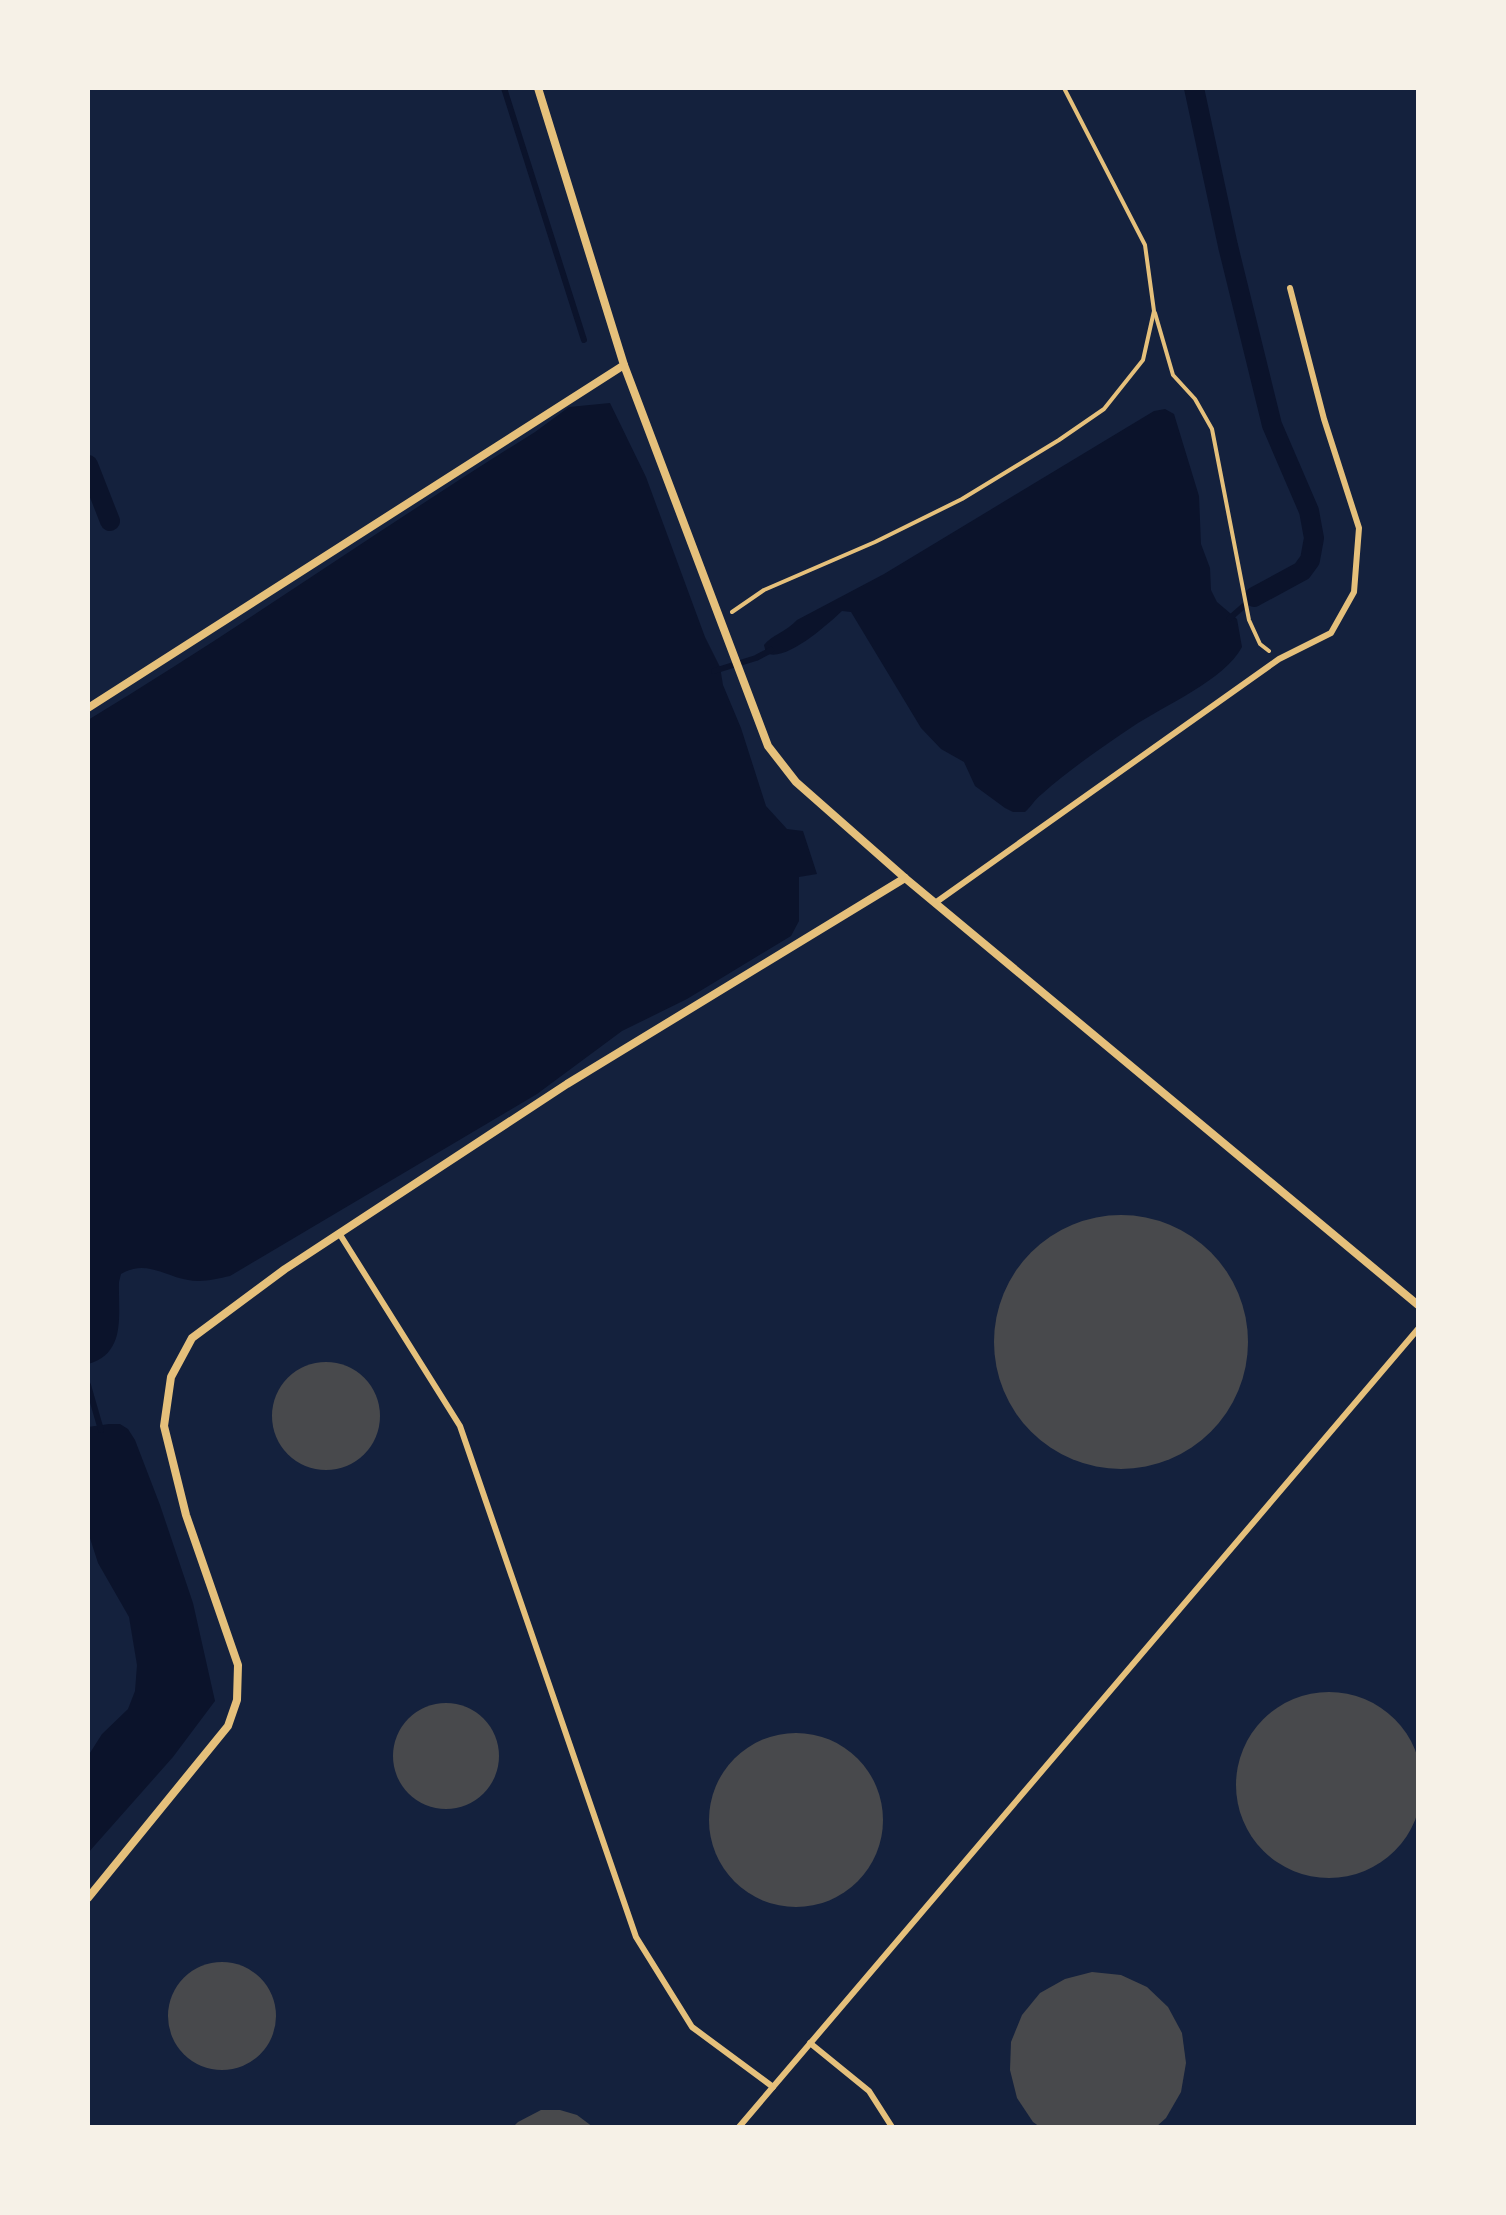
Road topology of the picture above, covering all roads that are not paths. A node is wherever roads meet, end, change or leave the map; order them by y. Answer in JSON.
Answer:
{"nodes":[{"id":1,"x":538,"y":88,"type":"edge"},
{"id":2,"x":1290,"y":288,"type":"dead end"},
{"id":3,"x":624,"y":365,"type":"junction"},
{"id":4,"x":88,"y":708,"type":"edge"},
{"id":5,"x":905,"y":878,"type":"junction"},
{"id":6,"x":935,"y":903,"type":"junction"},
{"id":7,"x":339,"y":1233,"type":"junction"},
{"id":8,"x":1418,"y":1305,"type":"edge"},
{"id":9,"x":1418,"y":1329,"type":"edge"},
{"id":10,"x":88,"y":1898,"type":"edge"},
{"id":11,"x":810,"y":2043,"type":"junction"},
{"id":12,"x":773,"y":2087,"type":"junction"},
{"id":13,"x":739,"y":2127,"type":"edge"},
{"id":14,"x":892,"y":2127,"type":"edge"}],
"edges":[{"from":1,"to":3,"type":"street"},
{"from":2,"to":6,"type":"lane"},
{"from":3,"to":4,"type":"street"},
{"from":3,"to":5,"type":"street"},
{"from":5,"to":6,"type":"street"},
{"from":5,"to":7,"type":"street"},
{"from":6,"to":8,"type":"street"},
{"from":7,"to":10,"type":"street"},
{"from":7,"to":12,"type":"lane"},
{"from":9,"to":11,"type":"lane"},
{"from":11,"to":12,"type":"lane"},
{"from":11,"to":14,"type":"lane"},
{"from":12,"to":13,"type":"lane"}]}
